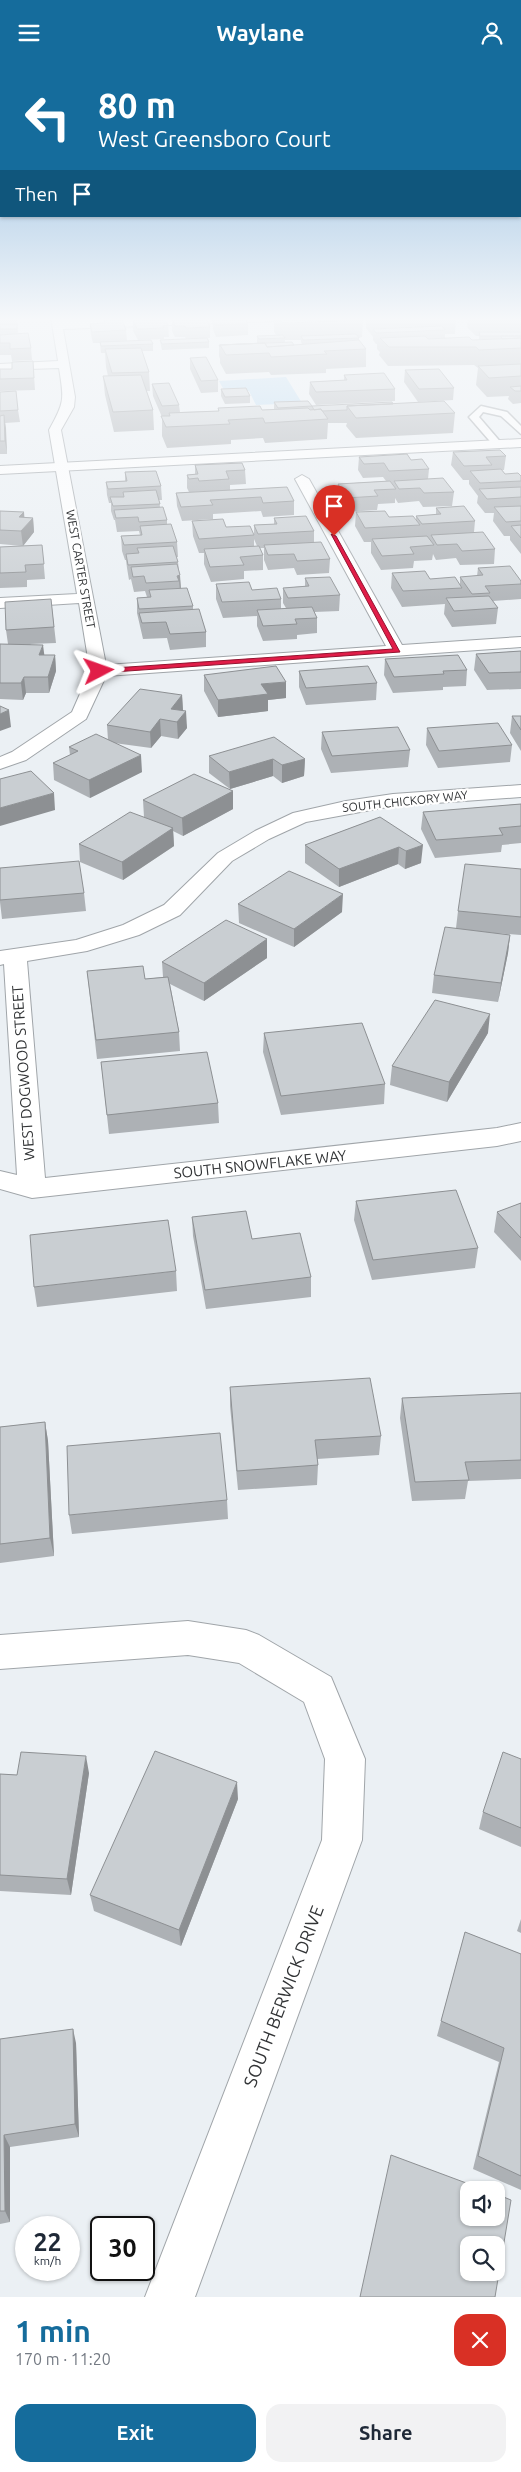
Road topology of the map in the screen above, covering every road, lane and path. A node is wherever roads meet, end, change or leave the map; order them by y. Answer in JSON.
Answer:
{"nodes":[{"id":1,"x":60,"y":421,"type":"edge"},
{"id":2,"x":478,"y":421,"type":"edge"},
{"id":3,"x":511,"y":421,"type":"edge"},
{"id":4,"x":521,"y":431,"type":"edge"},
{"id":5,"x":498,"y":445,"type":"junction"},
{"id":6,"x":520,"y":445,"type":"edge"},
{"id":7,"x":62,"y":467,"type":"junction"},
{"id":8,"x":0,"y":470,"type":"edge"},
{"id":9,"x":302,"y":479,"type":"dead end"},
{"id":10,"x":87,"y":598,"type":"junction"},
{"id":11,"x":0,"y":603,"type":"edge"},
{"id":12,"x":521,"y":642,"type":"edge"},
{"id":13,"x":397,"y":651,"type":"junction"},
{"id":14,"x":99,"y":671,"type":"junction"},
{"id":15,"x":0,"y":763,"type":"edge"},
{"id":16,"x":521,"y":791,"type":"edge"},
{"id":17,"x":7,"y":957,"type":"edge"},
{"id":18,"x":521,"y":1132,"type":"edge"},
{"id":19,"x":0,"y":1180,"type":"edge"},
{"id":20,"x":32,"y":1189,"type":"junction"},
{"id":21,"x":0,"y":1652,"type":"edge"},
{"id":22,"x":170,"y":2297,"type":"edge"}],
"edges":[{"from":1,"to":7,"type":"street","name":"WEST CARTER STREET"},
{"from":2,"to":5,"type":"lane"},
{"from":3,"to":4,"type":"lane"},
{"from":5,"to":6,"type":"street"},
{"from":5,"to":7,"type":"street"},
{"from":7,"to":8,"type":"street"},
{"from":7,"to":10,"type":"street","name":"WEST CARTER STREET"},
{"from":9,"to":13,"type":"street"},
{"from":10,"to":11,"type":"street"},
{"from":10,"to":14,"type":"street","name":"WEST CARTER STREET"},
{"from":12,"to":13,"type":"street"},
{"from":13,"to":14,"type":"street"},
{"from":14,"to":15,"type":"street"},
{"from":16,"to":17,"type":"street","name":"SOUTH CHICKORY WAY"},
{"from":17,"to":20,"type":"street","name":"WEST DOGWOOD STREET"},
{"from":18,"to":20,"type":"street","name":"SOUTH SNOWFLAKE WAY"},
{"from":19,"to":20,"type":"street","name":"SOUTH SNOWFLAKE WAY"},
{"from":21,"to":22,"type":"street","name":"SOUTH BERWICK DRIVE"}]}
